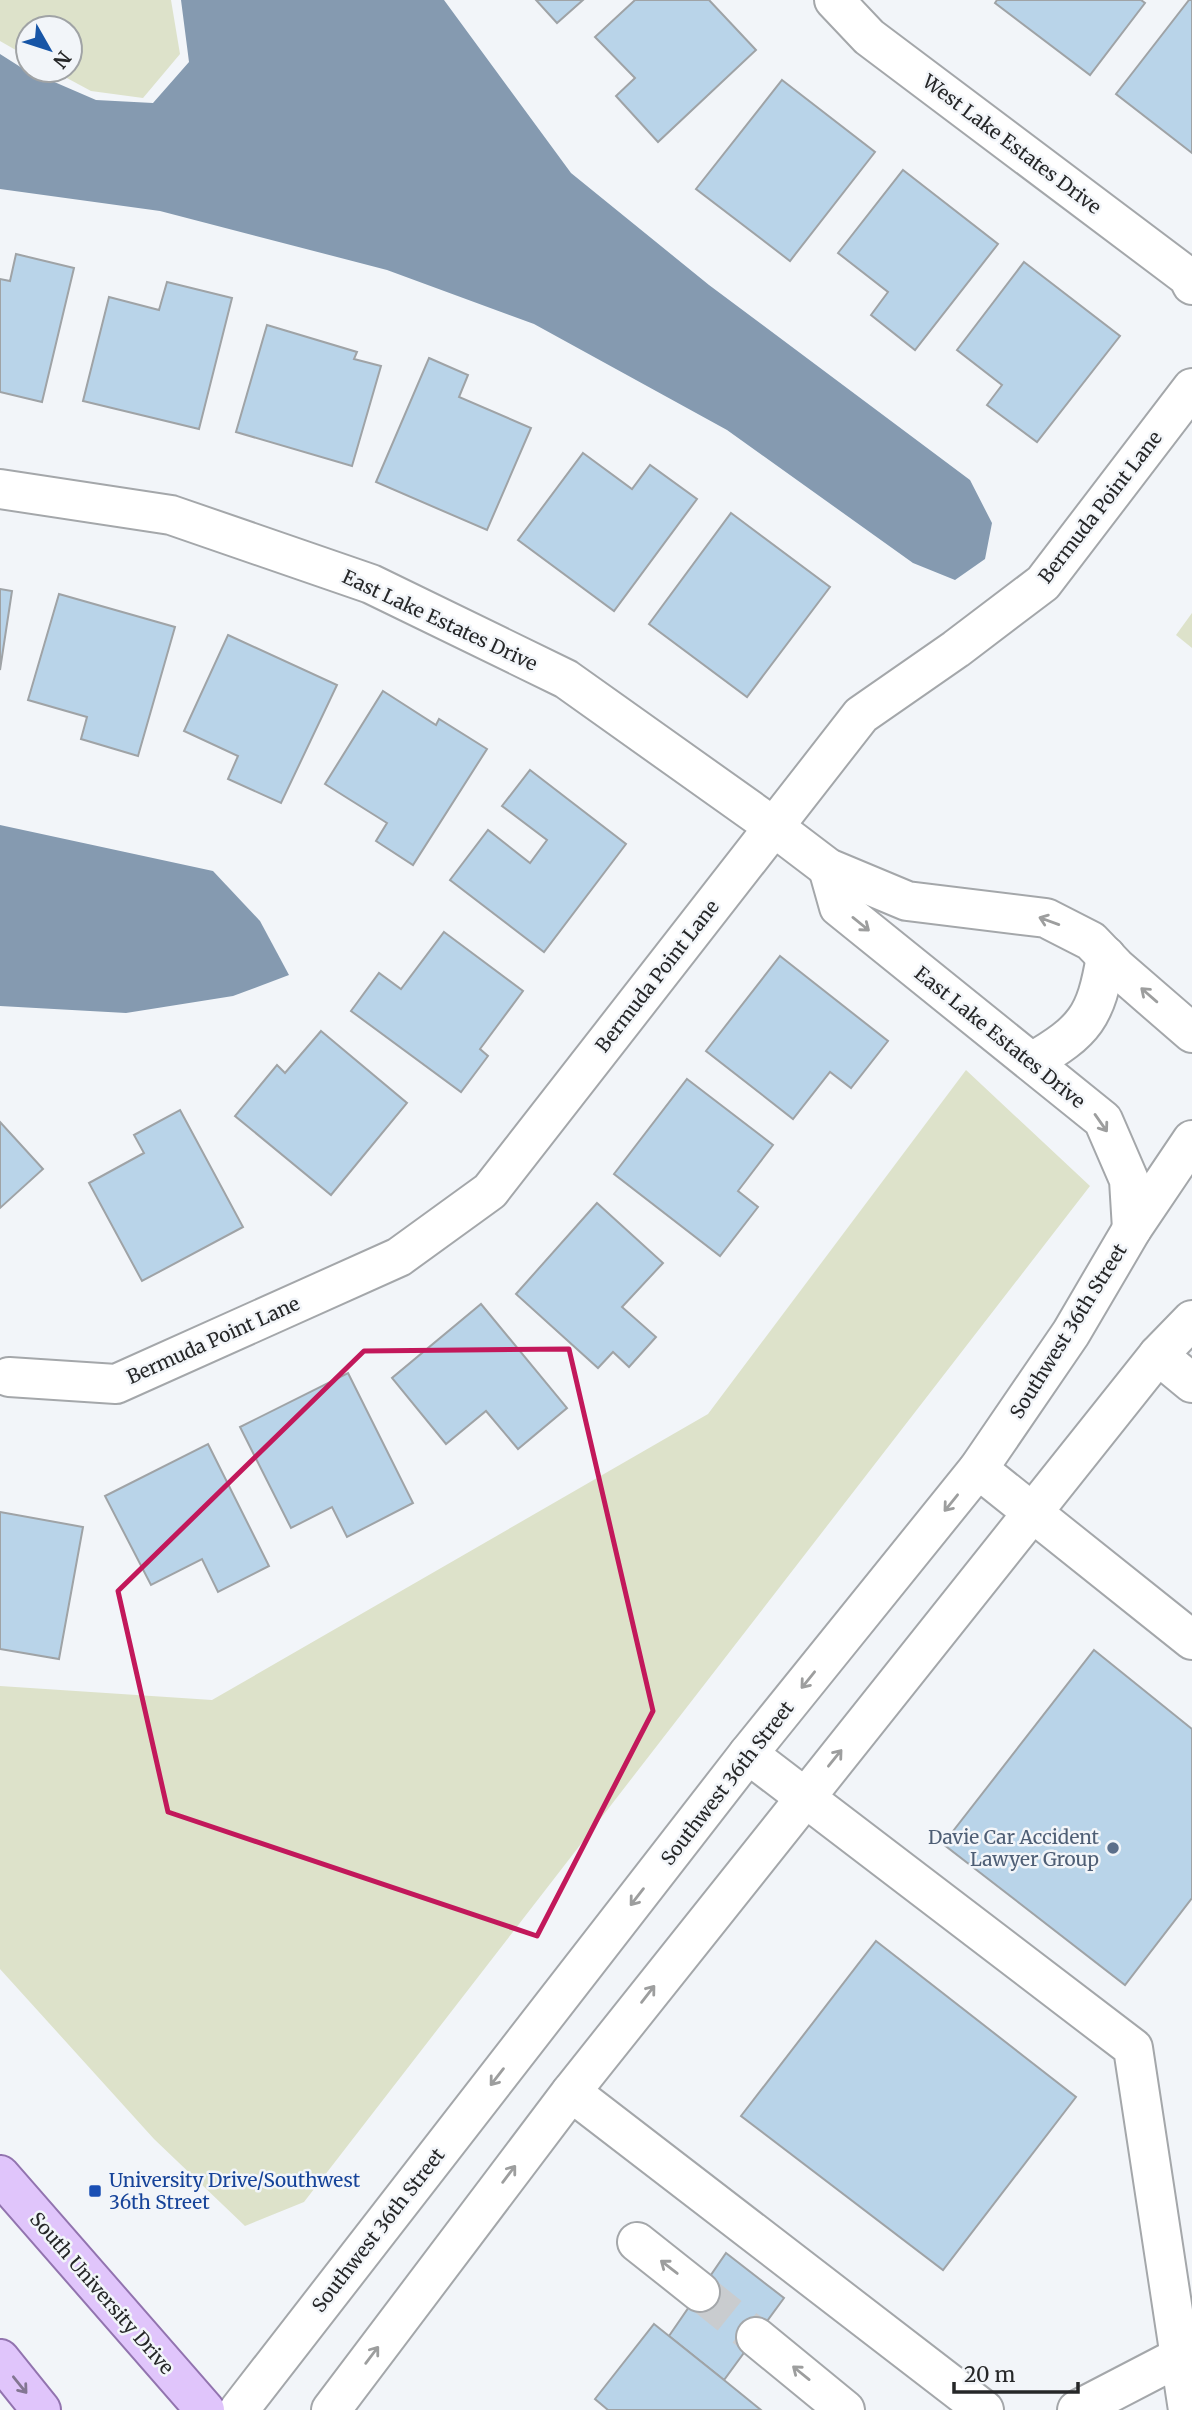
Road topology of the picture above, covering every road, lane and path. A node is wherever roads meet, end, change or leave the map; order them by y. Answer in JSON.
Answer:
{"nodes":[{"id":1,"x":834,"y":0,"type":"edge"},
{"id":2,"x":1192,"y":285,"type":"edge"},
{"id":3,"x":1192,"y":388,"type":"edge"},
{"id":4,"x":0,"y":489,"type":"edge"},
{"id":5,"x":775,"y":827,"type":"junction"},
{"id":6,"x":828,"y":868,"type":"junction"},
{"id":7,"x":1106,"y":956,"type":"junction"},
{"id":8,"x":1192,"y":1033,"type":"edge"},
{"id":9,"x":1032,"y":1062,"type":"junction"},
{"id":10,"x":1192,"y":1140,"type":"edge"},
{"id":11,"x":1132,"y":1229,"type":"junction"},
{"id":12,"x":1192,"y":1320,"type":"edge"},
{"id":13,"x":1158,"y":1355,"type":"junction"},
{"id":14,"x":9,"y":1377,"type":"dead end"},
{"id":15,"x":1192,"y":1383,"type":"edge"},
{"id":16,"x":978,"y":1469,"type":"junction"},
{"id":17,"x":1034,"y":1512,"type":"junction"},
{"id":18,"x":1192,"y":1640,"type":"edge"},
{"id":19,"x":748,"y":1754,"type":"junction"},
{"id":20,"x":804,"y":1797,"type":"junction"},
{"id":21,"x":571,"y":2092,"type":"junction"},
{"id":22,"x":0,"y":2175,"type":"edge"},
{"id":23,"x":637,"y":2242,"type":"dead end"},
{"id":24,"x":700,"y":2292,"type":"tunnel mouth"},
{"id":25,"x":756,"y":2337,"type":"tunnel mouth"},
{"id":26,"x":1181,"y":2356,"type":"junction"},
{"id":27,"x":0,"y":2359,"type":"edge"},
{"id":28,"x":41,"y":2410,"type":"edge"},
{"id":29,"x":205,"y":2410,"type":"edge"},
{"id":30,"x":239,"y":2410,"type":"edge"},
{"id":31,"x":331,"y":2410,"type":"edge"},
{"id":32,"x":845,"y":2410,"type":"edge"},
{"id":33,"x":984,"y":2410,"type":"edge"},
{"id":34,"x":1077,"y":2410,"type":"edge"},
{"id":35,"x":1188,"y":2410,"type":"edge"}],
"edges":[{"from":1,"to":2,"type":"street","name":"West Lake Estates Drive"},
{"from":3,"to":5,"type":"street","name":"Bermuda Point Lane"},
{"from":4,"to":5,"type":"street","name":"East Lake Estates Drive"},
{"from":5,"to":6,"type":"street","name":"East Lake Estates Drive"},
{"from":5,"to":14,"type":"street","name":"Bermuda Point Lane"},
{"from":7,"to":6,"type":"street","name":"East Lake Estates Drive","one_way":true},
{"from":6,"to":9,"type":"street","name":"East Lake Estates Drive","one_way":true},
{"from":8,"to":7,"type":"street","name":"East Lake Estates Drive","one_way":true},
{"from":7,"to":9,"type":"street"},
{"from":9,"to":11,"type":"street","name":"East Lake Estates Drive","one_way":true},
{"from":10,"to":11,"type":"street","name":"Southwest 36th Street"},
{"from":11,"to":16,"type":"street","name":"Southwest 36th Street"},
{"from":12,"to":13,"type":"street"},
{"from":13,"to":15,"type":"street"},
{"from":13,"to":17,"type":"street"},
{"from":16,"to":17,"type":"street"},
{"from":16,"to":19,"type":"street","name":"Southwest 36th Street","one_way":true},
{"from":17,"to":18,"type":"street"},
{"from":20,"to":17,"type":"street","one_way":true},
{"from":19,"to":20,"type":"street"},
{"from":19,"to":30,"type":"street","name":"Southwest 36th Street","one_way":true},
{"from":21,"to":20,"type":"street","one_way":true},
{"from":20,"to":26,"type":"street"},
{"from":31,"to":21,"type":"street","one_way":true},
{"from":21,"to":33,"type":"street"},
{"from":22,"to":29,"type":"main road","name":"South University Drive"},
{"from":24,"to":23,"type":"street","one_way":true},
{"from":32,"to":25,"type":"street","one_way":true},
{"from":26,"to":34,"type":"street"},
{"from":26,"to":35,"type":"street"},
{"from":27,"to":28,"type":"main road","one_way":true}]}
